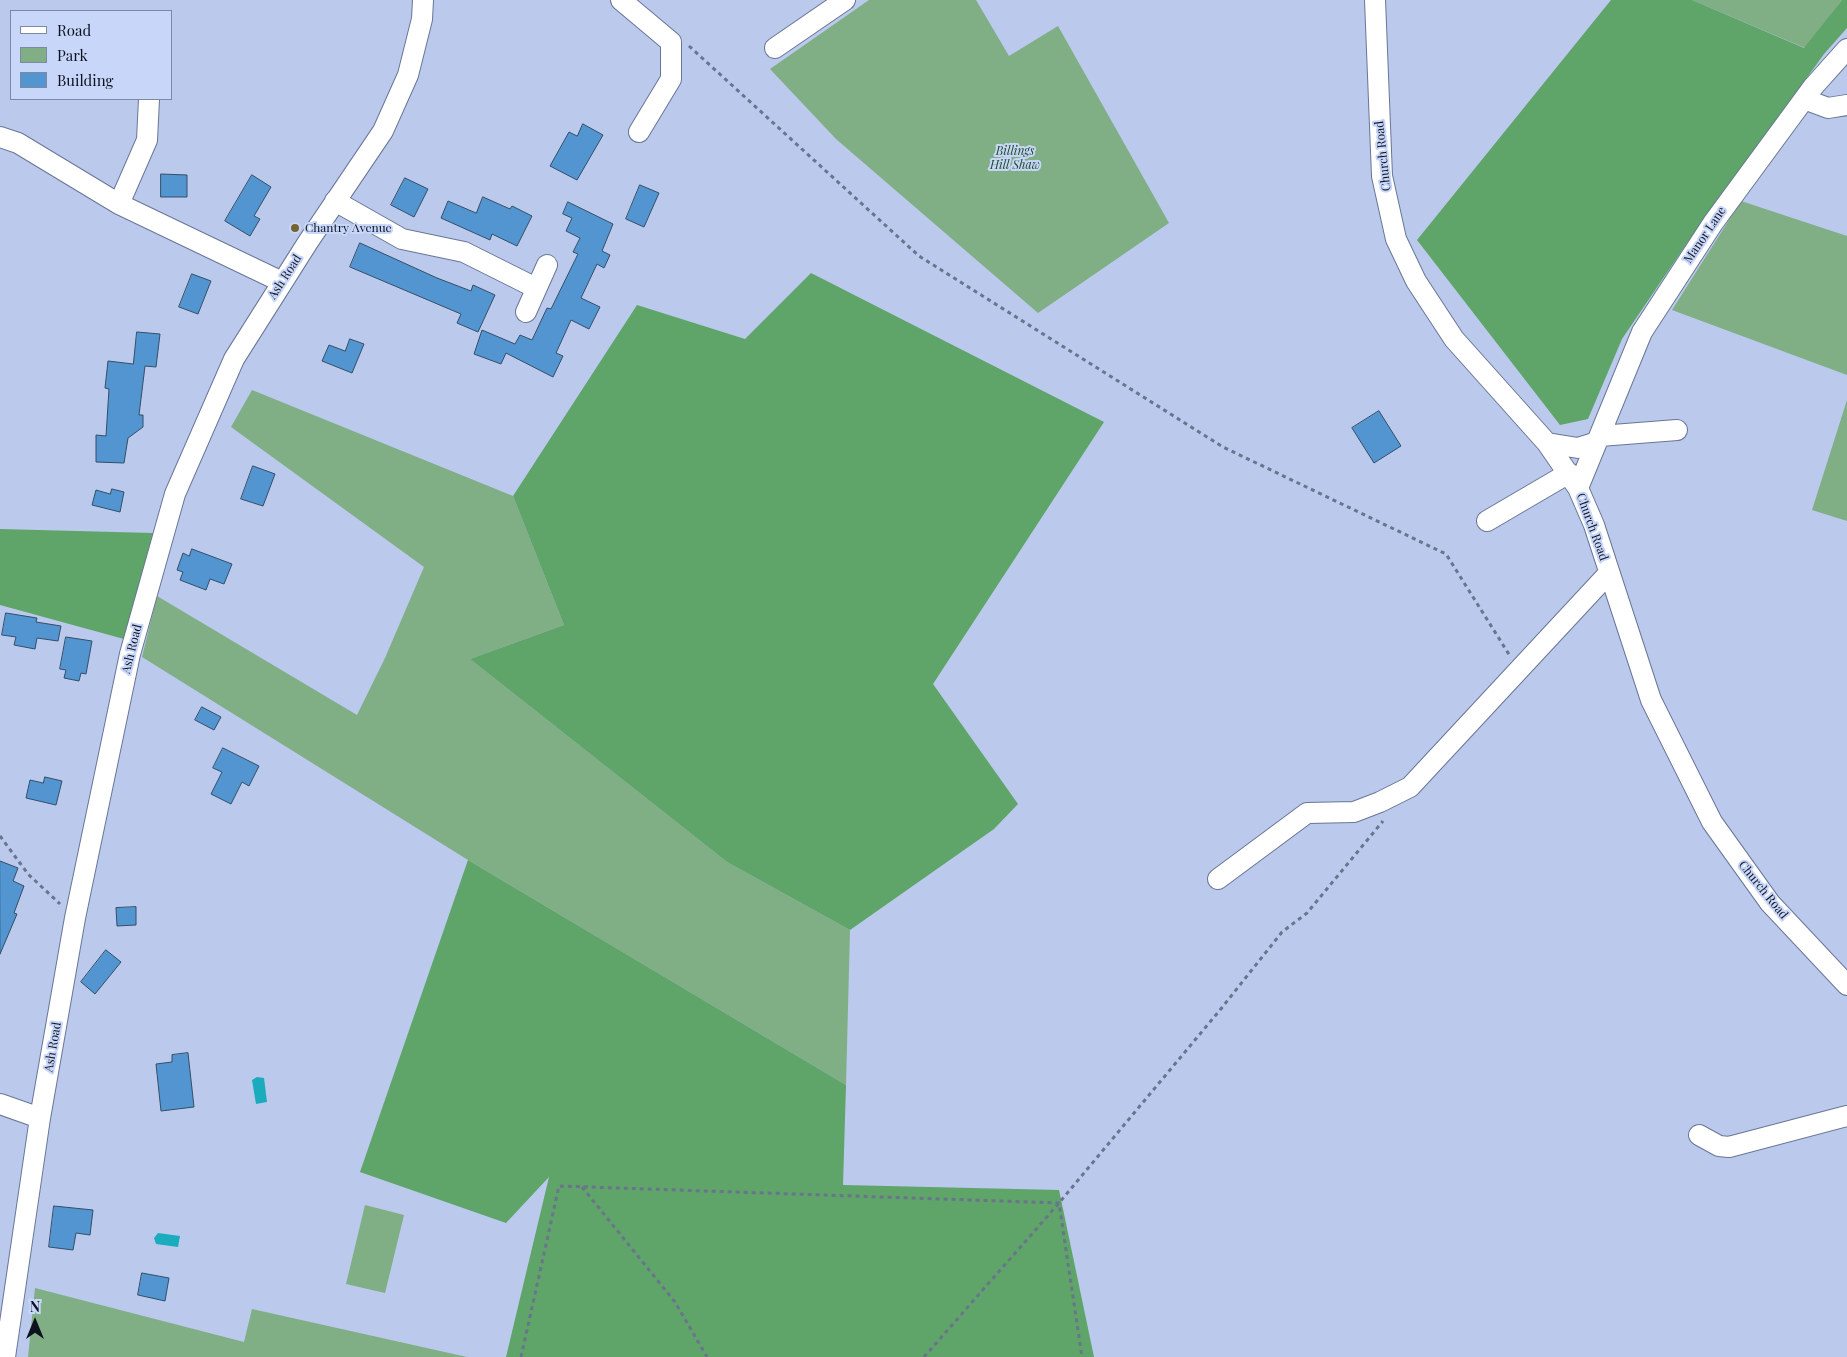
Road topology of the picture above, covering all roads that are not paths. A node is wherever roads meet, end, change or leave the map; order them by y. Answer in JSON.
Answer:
{"nodes":[{"id":1,"x":423,"y":0,"type":"edge"},
{"id":2,"x":621,"y":0,"type":"edge"},
{"id":3,"x":845,"y":0,"type":"edge"},
{"id":4,"x":1375,"y":0,"type":"edge"},
{"id":5,"x":775,"y":48,"type":"dead end"},
{"id":6,"x":1847,"y":49,"type":"edge"},
{"id":7,"x":1804,"y":99,"type":"junction"},
{"id":8,"x":150,"y":100,"type":"edge"},
{"id":9,"x":1847,"y":105,"type":"edge"},
{"id":10,"x":639,"y":132,"type":"dead end"},
{"id":11,"x":0,"y":137,"type":"edge"},
{"id":12,"x":335,"y":201,"type":"junction"},
{"id":13,"x":119,"y":204,"type":"junction"},
{"id":14,"x":547,"y":265,"type":"dead end"},
{"id":15,"x":282,"y":282,"type":"junction"},
{"id":16,"x":536,"y":288,"type":"junction"},
{"id":17,"x":526,"y":312,"type":"dead end"},
{"id":18,"x":1677,"y":430,"type":"dead end"},
{"id":19,"x":1599,"y":439,"type":"junction"},
{"id":20,"x":1547,"y":443,"type":"junction"},
{"id":21,"x":1574,"y":481,"type":"junction"},
{"id":22,"x":1487,"y":521,"type":"dead end"},
{"id":23,"x":1609,"y":573,"type":"junction"},
{"id":24,"x":1218,"y":879,"type":"dead end"},
{"id":25,"x":1847,"y":985,"type":"edge"},
{"id":26,"x":0,"y":1104,"type":"edge"},
{"id":27,"x":1847,"y":1116,"type":"edge"},
{"id":28,"x":40,"y":1118,"type":"junction"},
{"id":29,"x":1699,"y":1135,"type":"dead end"},
{"id":30,"x":5,"y":1357,"type":"edge"}],
"edges":[{"from":1,"to":12,"type":"street","name":"Ash Road"},
{"from":2,"to":10,"type":"street"},
{"from":3,"to":5,"type":"street"},
{"from":4,"to":20,"type":"street","name":"Church Road"},
{"from":6,"to":7,"type":"street","name":"Manor Lane"},
{"from":7,"to":9,"type":"street"},
{"from":7,"to":19,"type":"street","name":"Manor Lane"},
{"from":8,"to":13,"type":"street"},
{"from":11,"to":13,"type":"street"},
{"from":12,"to":15,"type":"street","name":"Ash Road"},
{"from":12,"to":16,"type":"street"},
{"from":13,"to":15,"type":"street"},
{"from":14,"to":16,"type":"street"},
{"from":15,"to":28,"type":"street","name":"Ash Road"},
{"from":16,"to":17,"type":"street"},
{"from":18,"to":19,"type":"street"},
{"from":19,"to":20,"type":"street"},
{"from":19,"to":21,"type":"street","name":"Manor Lane"},
{"from":20,"to":21,"type":"street","name":"Church Road"},
{"from":21,"to":22,"type":"street"},
{"from":21,"to":23,"type":"street","name":"Church Road"},
{"from":23,"to":24,"type":"street"},
{"from":23,"to":25,"type":"street","name":"Church Road"},
{"from":26,"to":28,"type":"street"},
{"from":27,"to":29,"type":"street"},
{"from":28,"to":30,"type":"street","name":"Ash Road"}]}
